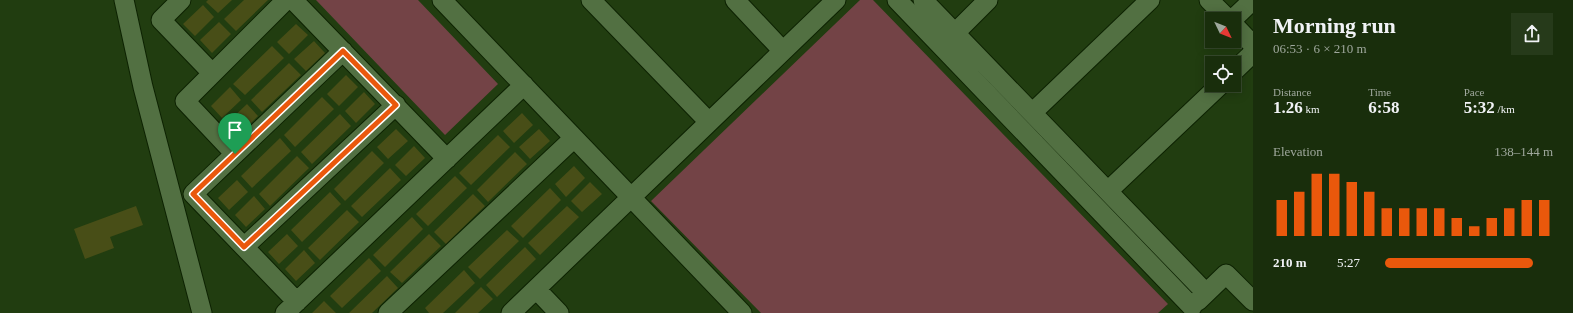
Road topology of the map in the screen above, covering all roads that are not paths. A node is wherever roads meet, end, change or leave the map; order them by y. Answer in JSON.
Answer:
{"nodes":[{"id":1,"x":124,"y":0,"type":"edge"},
{"id":2,"x":181,"y":0,"type":"edge"},
{"id":3,"x":286,"y":0,"type":"edge"},
{"id":4,"x":293,"y":0,"type":"edge"},
{"id":5,"x":442,"y":0,"type":"edge"},
{"id":6,"x":591,"y":0,"type":"edge"},
{"id":7,"x":735,"y":0,"type":"edge"},
{"id":8,"x":836,"y":0,"type":"edge"},
{"id":9,"x":897,"y":0,"type":"edge"},
{"id":10,"x":923,"y":0,"type":"edge"},
{"id":11,"x":988,"y":0,"type":"edge"},
{"id":12,"x":1150,"y":0,"type":"edge"},
{"id":13,"x":1209,"y":0,"type":"edge"},
{"id":14,"x":1253,"y":0,"type":"edge"},
{"id":15,"x":1221,"y":12,"type":"edge"},
{"id":16,"x":1240,"y":12,"type":"edge"},
{"id":17,"x":955,"y":33,"type":"junction"},
{"id":18,"x":1241,"y":33,"type":"edge"},
{"id":19,"x":1253,"y":45,"type":"edge"},
{"id":20,"x":783,"y":50,"type":"junction"},
{"id":21,"x":343,"y":51,"type":"junction"},
{"id":22,"x":1253,"y":53,"type":"edge"},
{"id":23,"x":1241,"y":65,"type":"edge"},
{"id":24,"x":212,"y":73,"type":"junction"},
{"id":25,"x":524,"y":85,"type":"junction"},
{"id":26,"x":1213,"y":92,"type":"edge"},
{"id":27,"x":396,"y":105,"type":"junction"},
{"id":28,"x":1032,"y":112,"type":"junction"},
{"id":29,"x":709,"y":122,"type":"junction"},
{"id":30,"x":574,"y":138,"type":"junction"},
{"id":31,"x":235,"y":154,"type":"junction"},
{"id":32,"x":447,"y":158,"type":"junction"},
{"id":33,"x":1108,"y":191,"type":"junction"},
{"id":34,"x":631,"y":197,"type":"junction"},
{"id":35,"x":244,"y":247,"type":"junction"},
{"id":36,"x":536,"y":289,"type":"junction"},
{"id":37,"x":1206,"y":293,"type":"junction"},
{"id":38,"x":1253,"y":301,"type":"edge"},
{"id":39,"x":291,"y":308,"type":"edge"},
{"id":40,"x":1189,"y":310,"type":"edge"},
{"id":41,"x":202,"y":313,"type":"edge"},
{"id":42,"x":388,"y":313,"type":"edge"},
{"id":43,"x":511,"y":313,"type":"edge"},
{"id":44,"x":559,"y":313,"type":"edge"},
{"id":45,"x":742,"y":313,"type":"edge"}],
"edges":[{"from":1,"to":41,"type":"street"},
{"from":2,"to":24,"type":"street"},
{"from":3,"to":24,"type":"street"},
{"from":4,"to":21,"type":"street"},
{"from":5,"to":25,"type":"street"},
{"from":6,"to":29,"type":"street"},
{"from":7,"to":20,"type":"street"},
{"from":8,"to":20,"type":"street"},
{"from":9,"to":40,"type":"street"},
{"from":10,"to":17,"type":"street"},
{"from":11,"to":17,"type":"street"},
{"from":12,"to":28,"type":"street"},
{"from":13,"to":15,"type":"street"},
{"from":14,"to":16,"type":"street"},
{"from":17,"to":28,"type":"street"},
{"from":18,"to":19,"type":"street"},
{"from":20,"to":29,"type":"street"},
{"from":21,"to":27,"type":"street"},
{"from":21,"to":31,"type":"street"},
{"from":22,"to":23,"type":"street"},
{"from":24,"to":31,"type":"street"},
{"from":25,"to":30,"type":"street"},
{"from":25,"to":32,"type":"street"},
{"from":26,"to":33,"type":"street"},
{"from":27,"to":32,"type":"street"},
{"from":27,"to":35,"type":"street"},
{"from":28,"to":33,"type":"street"},
{"from":29,"to":34,"type":"street"},
{"from":30,"to":34,"type":"street"},
{"from":30,"to":42,"type":"street"},
{"from":31,"to":35,"type":"street"},
{"from":32,"to":39,"type":"street"},
{"from":33,"to":37,"type":"street"},
{"from":34,"to":36,"type":"street"},
{"from":34,"to":45,"type":"street"},
{"from":35,"to":39,"type":"street"},
{"from":36,"to":43,"type":"street"},
{"from":36,"to":44,"type":"street"},
{"from":37,"to":38,"type":"street"},
{"from":37,"to":40,"type":"street"}]}
